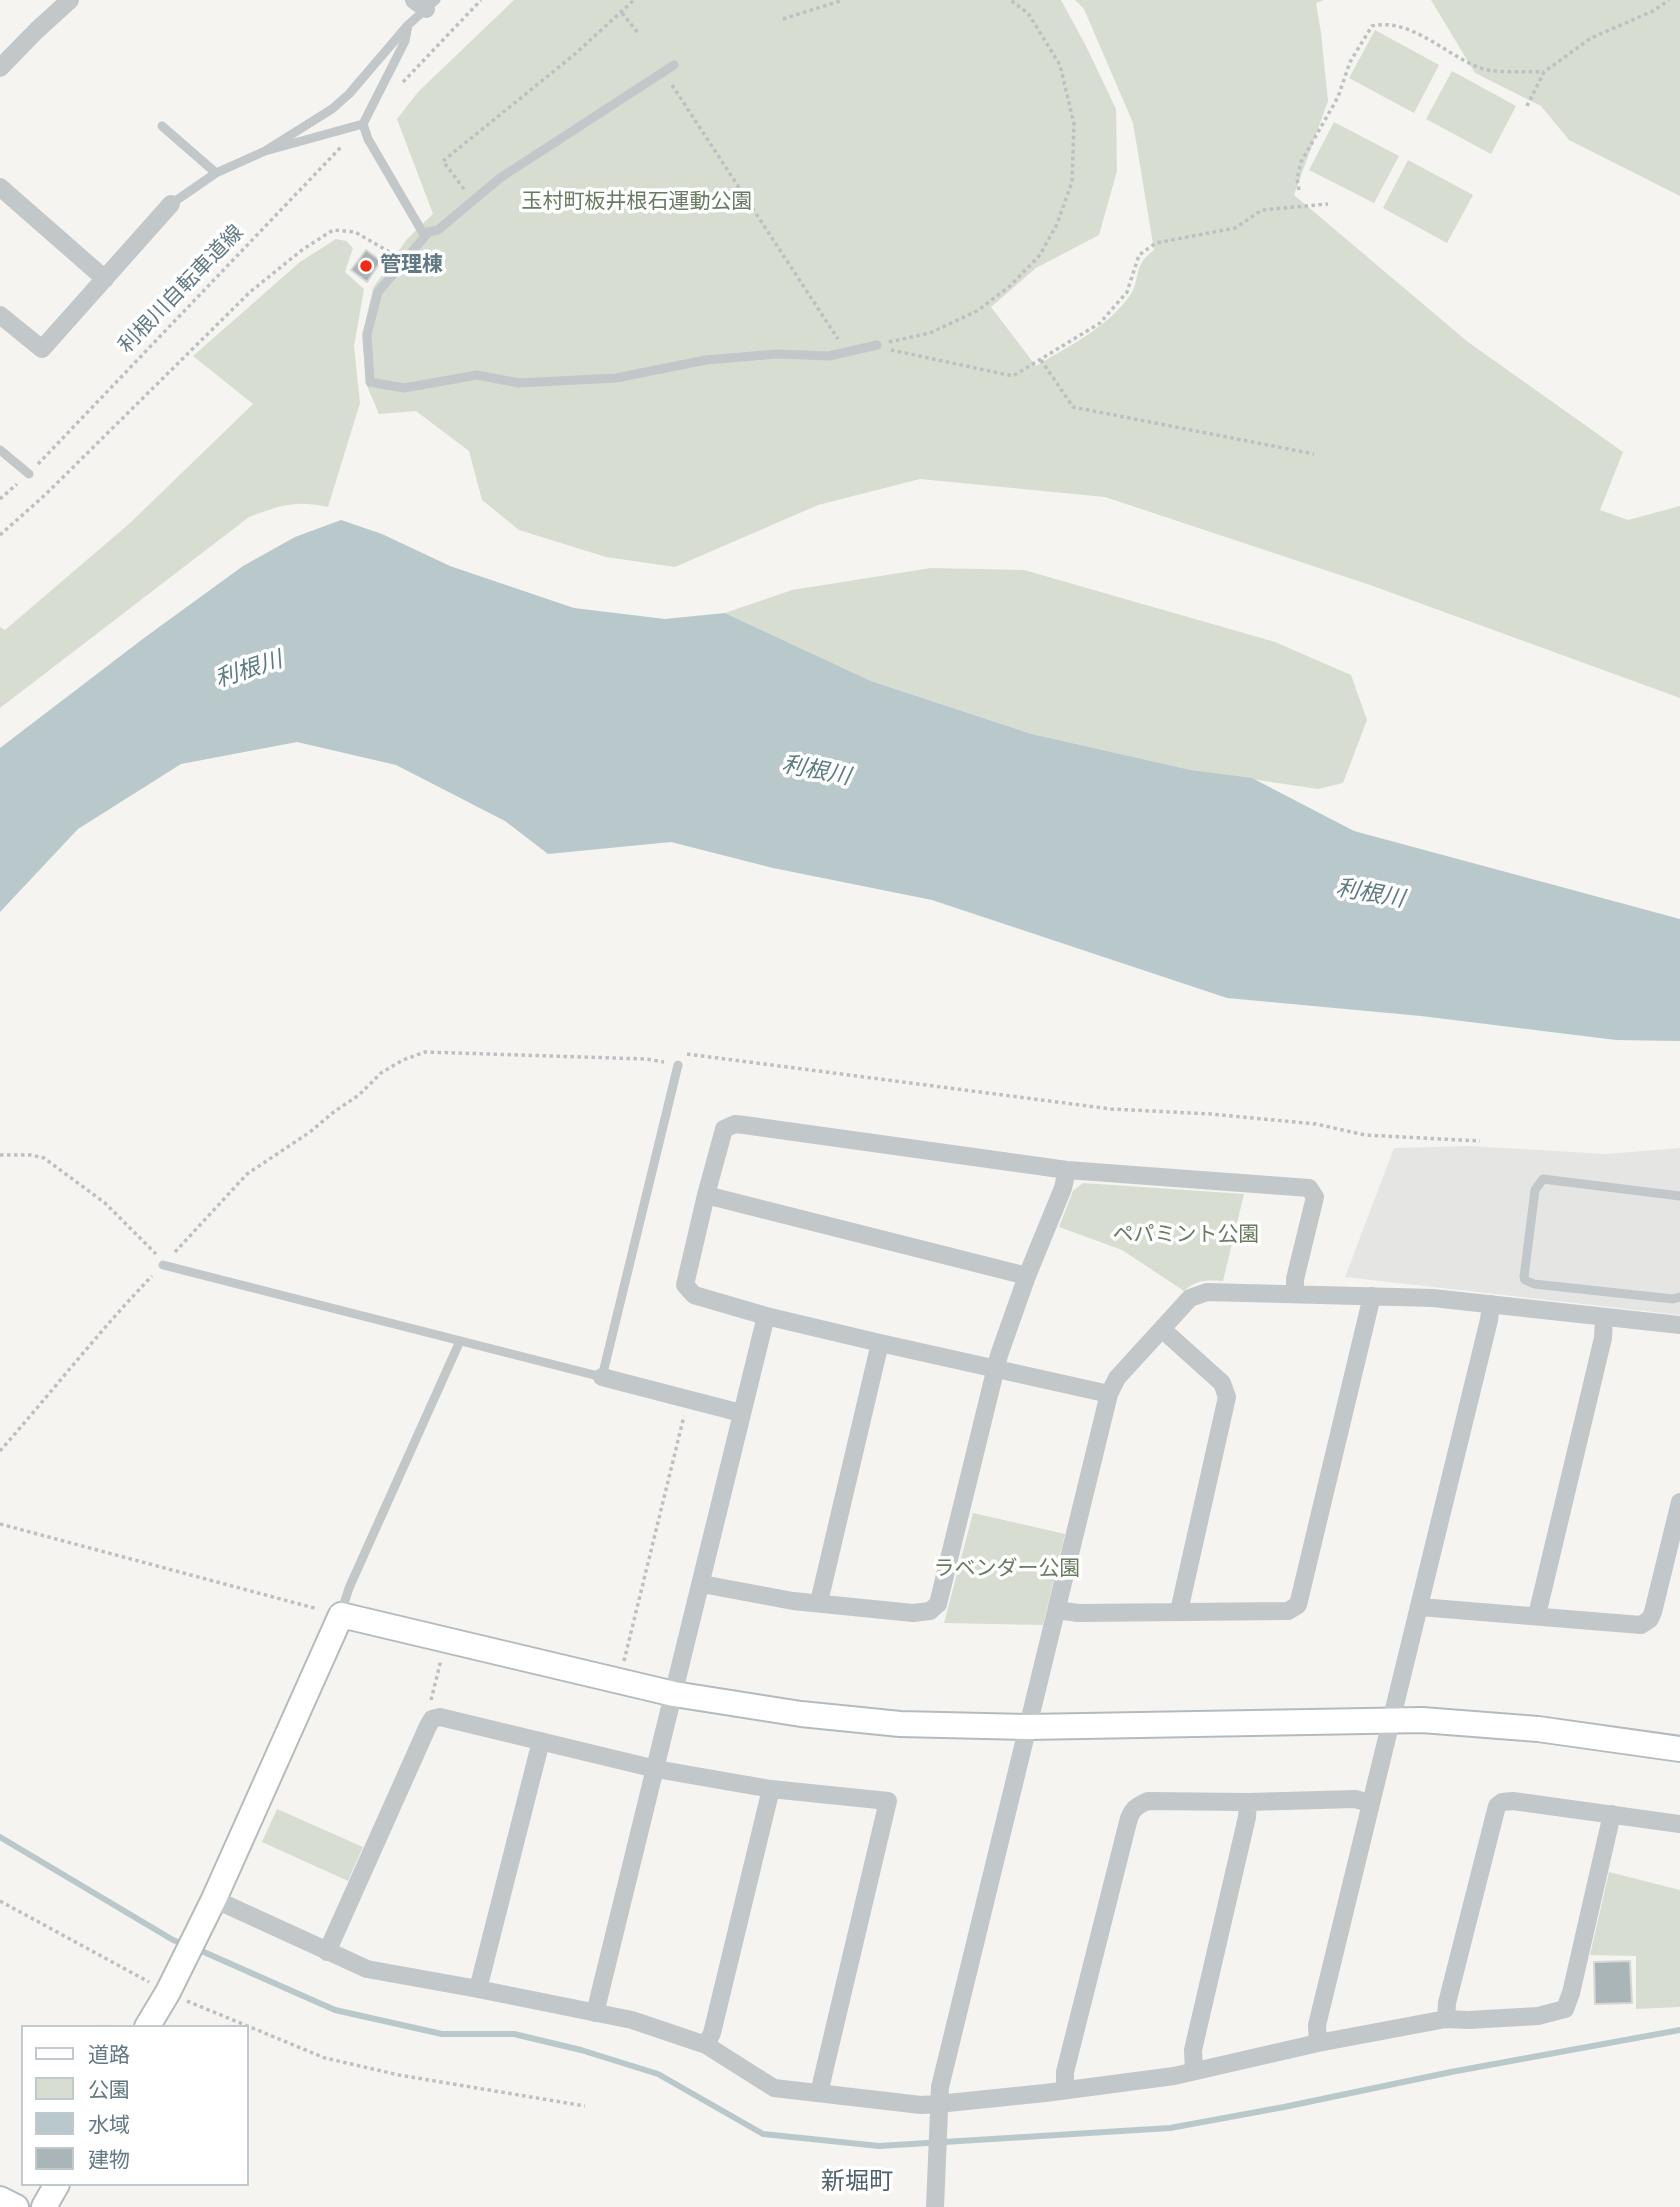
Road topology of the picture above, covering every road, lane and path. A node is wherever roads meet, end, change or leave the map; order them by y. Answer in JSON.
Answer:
{"nodes":[{"id":1,"x":70,"y":0,"type":"edge"},
{"id":2,"x":481,"y":0,"type":"edge"},
{"id":3,"x":634,"y":0,"type":"edge"},
{"id":4,"x":815,"y":0,"type":"edge"},
{"id":5,"x":844,"y":0,"type":"edge"},
{"id":6,"x":1010,"y":0,"type":"edge"},
{"id":7,"x":1669,"y":0,"type":"edge"},
{"id":8,"x":425,"y":3,"type":"edge"},
{"id":9,"x":814,"y":9,"type":"junction"},
{"id":10,"x":621,"y":12,"type":"junction"},
{"id":11,"x":783,"y":19,"type":"dead end"},
{"id":12,"x":408,"y":25,"type":"junction"},
{"id":13,"x":638,"y":33,"type":"dead end"},
{"id":14,"x":674,"y":65,"type":"dead end"},
{"id":15,"x":0,"y":68,"type":"edge"},
{"id":16,"x":663,"y":72,"type":"junction"},
{"id":17,"x":1544,"y":72,"type":"junction"},
{"id":18,"x":397,"y":89,"type":"dead end"},
{"id":19,"x":1527,"y":106,"type":"dead end"},
{"id":20,"x":363,"y":124,"type":"junction"},
{"id":21,"x":162,"y":126,"type":"dead end"},
{"id":22,"x":347,"y":141,"type":"dead end"},
{"id":23,"x":265,"y":151,"type":"junction"},
{"id":24,"x":215,"y":173,"type":"junction"},
{"id":25,"x":456,"y":177,"type":"dead end"},
{"id":26,"x":0,"y":187,"type":"edge"},
{"id":27,"x":1299,"y":190,"type":"dead end"},
{"id":28,"x":171,"y":204,"type":"joint"},
{"id":29,"x":1328,"y":204,"type":"dead end"},
{"id":30,"x":427,"y":234,"type":"junction"},
{"id":31,"x":407,"y":258,"type":"junction"},
{"id":32,"x":105,"y":279,"type":"junction"},
{"id":33,"x":0,"y":316,"type":"edge"},
{"id":34,"x":877,"y":345,"type":"junction"},
{"id":35,"x":846,"y":351,"type":"junction"},
{"id":36,"x":1041,"y":359,"type":"junction"},
{"id":37,"x":0,"y":450,"type":"edge"},
{"id":38,"x":1314,"y":454,"type":"dead end"},
{"id":39,"x":40,"y":461,"type":"dead end"},
{"id":40,"x":29,"y":474,"type":"dead end"},
{"id":41,"x":17,"y":484,"type":"dead end"},
{"id":42,"x":0,"y":499,"type":"edge"},
{"id":43,"x":0,"y":535,"type":"edge"},
{"id":44,"x":678,"y":1065,"type":"junction"},
{"id":45,"x":1480,"y":1140,"type":"dead end"},
{"id":46,"x":0,"y":1155,"type":"edge"},
{"id":47,"x":1067,"y":1170,"type":"junction"},
{"id":48,"x":706,"y":1195,"type":"junction"},
{"id":49,"x":1680,"y":1196,"type":"edge"},
{"id":50,"x":163,"y":1265,"type":"junction"},
{"id":51,"x":1027,"y":1276,"type":"junction"},
{"id":52,"x":1295,"y":1294,"type":"junction"},
{"id":53,"x":1372,"y":1296,"type":"junction"},
{"id":54,"x":1680,"y":1297,"type":"edge"},
{"id":55,"x":1491,"y":1304,"type":"junction"},
{"id":56,"x":766,"y":1315,"type":"junction"},
{"id":57,"x":1604,"y":1317,"type":"junction"},
{"id":58,"x":1680,"y":1325,"type":"edge"},
{"id":59,"x":1163,"y":1330,"type":"junction"},
{"id":60,"x":460,"y":1340,"type":"junction"},
{"id":61,"x":880,"y":1343,"type":"junction"},
{"id":62,"x":995,"y":1371,"type":"junction"},
{"id":63,"x":602,"y":1377,"type":"junction"},
{"id":64,"x":1109,"y":1394,"type":"junction"},
{"id":65,"x":688,"y":1400,"type":"junction"},
{"id":66,"x":741,"y":1413,"type":"junction"},
{"id":67,"x":0,"y":1451,"type":"edge"},
{"id":68,"x":1680,"y":1502,"type":"edge"},
{"id":69,"x":0,"y":1524,"type":"edge"},
{"id":70,"x":702,"y":1584,"type":"junction"},
{"id":71,"x":819,"y":1602,"type":"junction"},
{"id":72,"x":1420,"y":1607,"type":"junction"},
{"id":73,"x":1057,"y":1610,"type":"junction"},
{"id":74,"x":1179,"y":1611,"type":"junction"},
{"id":75,"x":341,"y":1615,"type":"junction"},
{"id":76,"x":1536,"y":1615,"type":"junction"},
{"id":77,"x":443,"y":1654,"type":"dead end"},
{"id":78,"x":622,"y":1669,"type":"dead end"},
{"id":79,"x":674,"y":1694,"type":"junction"},
{"id":80,"x":432,"y":1719,"type":"junction"},
{"id":81,"x":1389,"y":1720,"type":"junction"},
{"id":82,"x":1027,"y":1727,"type":"junction"},
{"id":83,"x":541,"y":1741,"type":"junction"},
{"id":84,"x":1680,"y":1749,"type":"edge"},
{"id":85,"x":656,"y":1769,"type":"junction"},
{"id":86,"x":771,"y":1790,"type":"junction"},
{"id":87,"x":1248,"y":1802,"type":"junction"},
{"id":88,"x":1369,"y":1803,"type":"junction"},
{"id":89,"x":1612,"y":1814,"type":"junction"},
{"id":90,"x":1680,"y":1824,"type":"edge"},
{"id":91,"x":214,"y":1899,"type":"junction"},
{"id":92,"x":0,"y":1901,"type":"edge"},
{"id":93,"x":327,"y":1952,"type":"junction"},
{"id":94,"x":170,"y":1988,"type":"junction"},
{"id":95,"x":478,"y":1989,"type":"junction"},
{"id":96,"x":595,"y":2013,"type":"junction"},
{"id":97,"x":1446,"y":2019,"type":"junction"},
{"id":98,"x":148,"y":2025,"type":"edge"},
{"id":99,"x":1318,"y":2043,"type":"junction"},
{"id":100,"x":706,"y":2045,"type":"junction"},
{"id":101,"x":1194,"y":2071,"type":"junction"},
{"id":102,"x":1065,"y":2090,"type":"junction"},
{"id":103,"x":819,"y":2093,"type":"junction"},
{"id":104,"x":938,"y":2104,"type":"junction"},
{"id":105,"x":585,"y":2106,"type":"dead end"},
{"id":106,"x":56,"y":2186,"type":"edge"},
{"id":107,"x":0,"y":2199,"type":"edge"},
{"id":108,"x":16,"y":2207,"type":"edge"},
{"id":109,"x":44,"y":2207,"type":"edge"},
{"id":110,"x":935,"y":2207,"type":"edge"}],
"edges":[{"from":1,"to":15,"type":"street"},
{"from":2,"to":18,"type":"path"},
{"from":3,"to":10,"type":"path"},
{"from":4,"to":9,"type":"path"},
{"from":5,"to":9,"type":"path"},
{"from":6,"to":34,"type":"path"},
{"from":7,"to":17,"type":"path"},
{"from":8,"to":12,"type":"lane"},
{"from":9,"to":11,"type":"path"},
{"from":10,"to":13,"type":"path"},
{"from":10,"to":25,"type":"path"},
{"from":12,"to":20,"type":"lane"},
{"from":12,"to":23,"type":"lane"},
{"from":14,"to":16,"type":"lane"},
{"from":16,"to":30,"type":"lane"},
{"from":16,"to":35,"type":"path"},
{"from":17,"to":19,"type":"path"},
{"from":17,"to":27,"type":"path"},
{"from":20,"to":23,"type":"lane"},
{"from":20,"to":30,"type":"lane"},
{"from":21,"to":24,"type":"lane"},
{"from":22,"to":39,"type":"path","name":"利根川自転車道線"},
{"from":23,"to":24,"type":"lane"},
{"from":24,"to":28,"type":"lane"},
{"from":26,"to":32,"type":"street"},
{"from":28,"to":32,"type":"street"},
{"from":29,"to":36,"type":"path"},
{"from":30,"to":31,"type":"lane"},
{"from":31,"to":35,"type":"lane"},
{"from":31,"to":43,"type":"path"},
{"from":32,"to":33,"type":"street"},
{"from":34,"to":35,"type":"lane"},
{"from":34,"to":36,"type":"path"},
{"from":36,"to":38,"type":"path"},
{"from":37,"to":40,"type":"lane"},
{"from":41,"to":42,"type":"path"},
{"from":44,"to":45,"type":"path"},
{"from":44,"to":50,"type":"path"},
{"from":44,"to":63,"type":"lane"},
{"from":46,"to":50,"type":"path"},
{"from":47,"to":48,"type":"street"},
{"from":47,"to":51,"type":"street"},
{"from":47,"to":52,"type":"street"},
{"from":48,"to":51,"type":"street"},
{"from":48,"to":56,"type":"street"},
{"from":49,"to":54,"type":"lane"},
{"from":50,"to":60,"type":"lane"},
{"from":50,"to":67,"type":"path"},
{"from":51,"to":62,"type":"street"},
{"from":52,"to":53,"type":"street"},
{"from":52,"to":59,"type":"street"},
{"from":53,"to":55,"type":"street"},
{"from":53,"to":74,"type":"street"},
{"from":55,"to":57,"type":"street"},
{"from":55,"to":72,"type":"street"},
{"from":56,"to":61,"type":"street"},
{"from":56,"to":66,"type":"street"},
{"from":57,"to":58,"type":"street"},
{"from":57,"to":76,"type":"street"},
{"from":59,"to":64,"type":"street"},
{"from":59,"to":74,"type":"street"},
{"from":60,"to":63,"type":"lane"},
{"from":60,"to":75,"type":"lane"},
{"from":61,"to":62,"type":"street"},
{"from":61,"to":71,"type":"street"},
{"from":62,"to":64,"type":"street"},
{"from":62,"to":71,"type":"street"},
{"from":63,"to":65,"type":"street"},
{"from":64,"to":73,"type":"street"},
{"from":65,"to":66,"type":"street"},
{"from":65,"to":78,"type":"path"},
{"from":66,"to":70,"type":"street"},
{"from":68,"to":76,"type":"street"},
{"from":69,"to":75,"type":"path"},
{"from":70,"to":71,"type":"street"},
{"from":70,"to":79,"type":"street"},
{"from":72,"to":76,"type":"street"},
{"from":72,"to":81,"type":"street"},
{"from":73,"to":74,"type":"street"},
{"from":73,"to":82,"type":"street"},
{"from":75,"to":79,"type":"street"},
{"from":75,"to":91,"type":"street"},
{"from":77,"to":80,"type":"path"},
{"from":79,"to":82,"type":"street"},
{"from":79,"to":85,"type":"street"},
{"from":80,"to":83,"type":"street"},
{"from":80,"to":93,"type":"street"},
{"from":81,"to":82,"type":"street"},
{"from":81,"to":84,"type":"street"},
{"from":81,"to":88,"type":"street"},
{"from":82,"to":104,"type":"street"},
{"from":83,"to":85,"type":"street"},
{"from":83,"to":95,"type":"street"},
{"from":85,"to":86,"type":"street"},
{"from":85,"to":96,"type":"street"},
{"from":86,"to":100,"type":"street"},
{"from":86,"to":103,"type":"street"},
{"from":87,"to":88,"type":"street"},
{"from":87,"to":101,"type":"street"},
{"from":87,"to":102,"type":"street"},
{"from":88,"to":99,"type":"street"},
{"from":89,"to":90,"type":"street"},
{"from":89,"to":97,"type":"street"},
{"from":89,"to":97,"type":"street"},
{"from":91,"to":93,"type":"street"},
{"from":91,"to":94,"type":"street"},
{"from":92,"to":94,"type":"path"},
{"from":93,"to":95,"type":"street"},
{"from":94,"to":98,"type":"street"},
{"from":94,"to":105,"type":"path"},
{"from":95,"to":96,"type":"street"},
{"from":96,"to":100,"type":"street"},
{"from":97,"to":99,"type":"street"},
{"from":99,"to":101,"type":"street"},
{"from":100,"to":103,"type":"street"},
{"from":101,"to":102,"type":"street"},
{"from":102,"to":104,"type":"street"},
{"from":103,"to":104,"type":"street"},
{"from":104,"to":110,"type":"street"},
{"from":106,"to":109,"type":"street"},
{"from":107,"to":108,"type":"street"}]}
